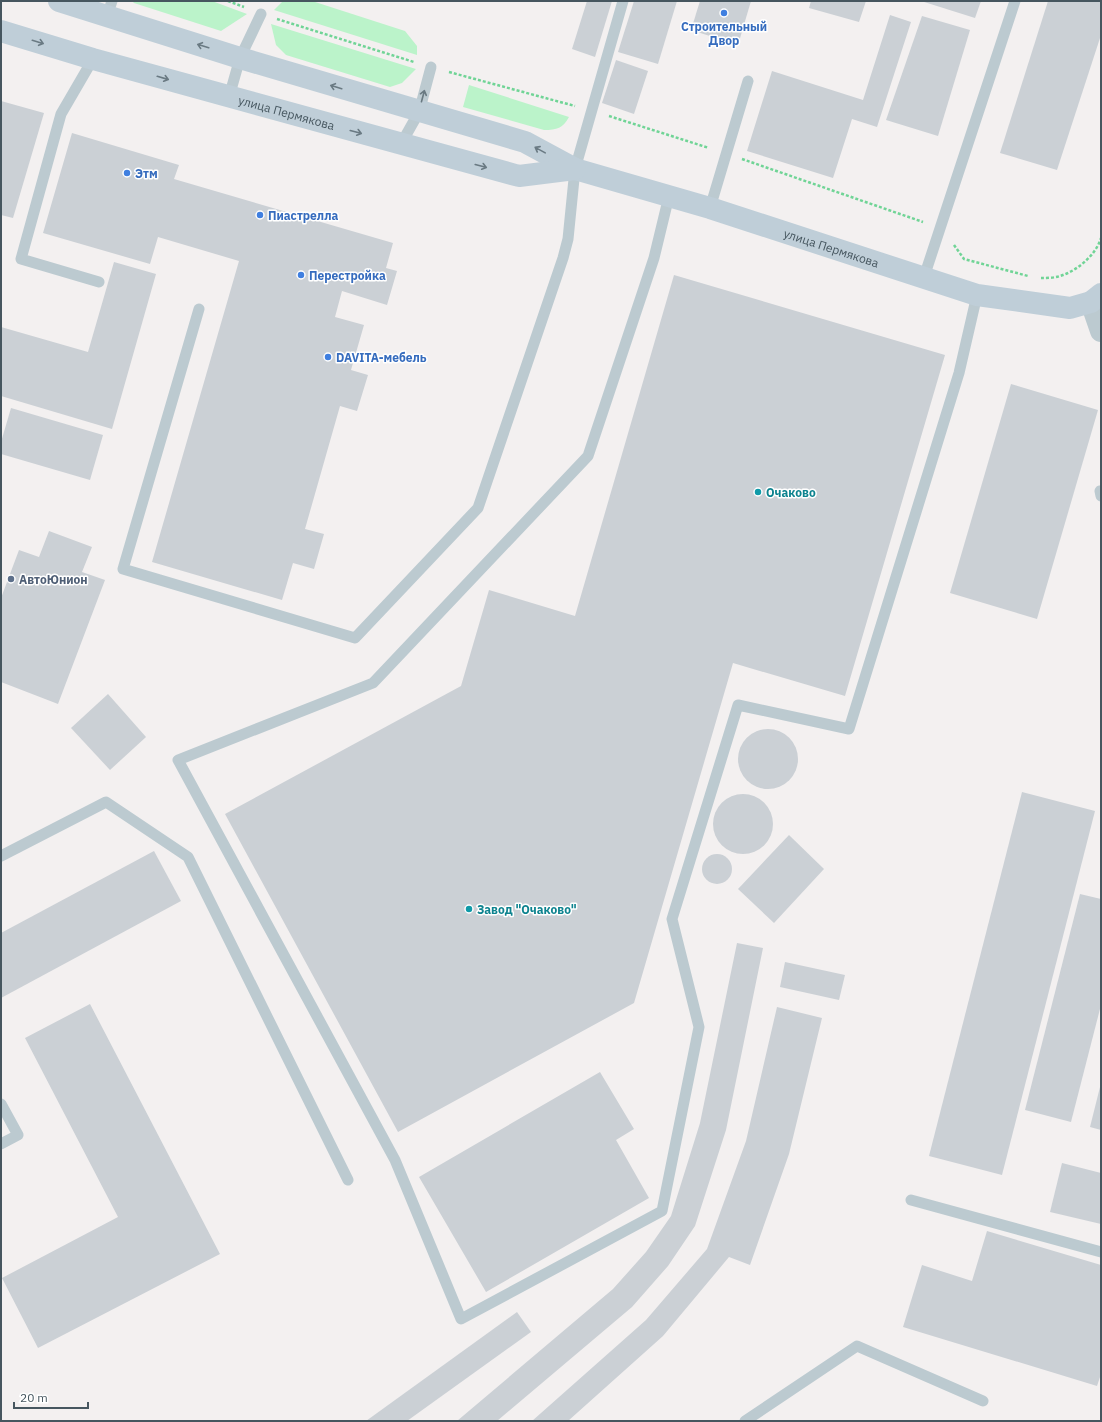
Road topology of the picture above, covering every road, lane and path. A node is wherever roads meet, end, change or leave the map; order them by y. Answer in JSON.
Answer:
{"nodes":[{"id":1,"x":59,"y":1,"type":"edge"},
{"id":2,"x":228,"y":1,"type":"edge"},
{"id":3,"x":623,"y":1,"type":"edge"},
{"id":4,"x":1015,"y":1,"type":"edge"},
{"id":5,"x":109,"y":9,"type":"edge"},
{"id":6,"x":261,"y":14,"type":"junction"},
{"id":7,"x":1,"y":31,"type":"edge"},
{"id":8,"x":240,"y":58,"type":"junction"},
{"id":9,"x":94,"y":59,"type":"junction"},
{"id":10,"x":431,"y":67,"type":"junction"},
{"id":11,"x":748,"y":81,"type":"dead end"},
{"id":12,"x":229,"y":97,"type":"junction"},
{"id":13,"x":590,"y":111,"type":"junction"},
{"id":14,"x":419,"y":112,"type":"junction"},
{"id":15,"x":401,"y":144,"type":"junction"},
{"id":16,"x":726,"y":153,"type":"junction"},
{"id":17,"x":575,"y":169,"type":"junction"},
{"id":18,"x":669,"y":196,"type":"junction"},
{"id":19,"x":710,"y":208,"type":"junction"},
{"id":20,"x":941,"y":228,"type":"junction"},
{"id":21,"x":1101,"y":238,"type":"edge"},
{"id":22,"x":924,"y":277,"type":"junction"},
{"id":23,"x":1029,"y":277,"type":"dead end"},
{"id":24,"x":1036,"y":279,"type":"dead end"},
{"id":25,"x":99,"y":282,"type":"dead end"},
{"id":26,"x":977,"y":295,"type":"junction"},
{"id":27,"x":1096,"y":298,"type":"edge"},
{"id":28,"x":199,"y":309,"type":"dead end"},
{"id":29,"x":1101,"y":331,"type":"edge"},
{"id":30,"x":1,"y":856,"type":"edge"},
{"id":31,"x":1,"y":1104,"type":"edge"},
{"id":32,"x":1,"y":1144,"type":"edge"},
{"id":33,"x":348,"y":1180,"type":"dead end"},
{"id":34,"x":911,"y":1200,"type":"dead end"},
{"id":35,"x":1101,"y":1252,"type":"edge"},
{"id":36,"x":983,"y":1401,"type":"dead end"},
{"id":37,"x":745,"y":1421,"type":"edge"}],
"edges":[{"from":1,"to":5,"type":"street","name":"улица Пермякова"},
{"from":2,"to":6,"type":"path"},
{"from":3,"to":13,"type":"lane"},
{"from":4,"to":20,"type":"lane"},
{"from":8,"to":5,"type":"street","name":"улица Пермякова","one_way":true},
{"from":6,"to":8,"type":"lane"},
{"from":6,"to":10,"type":"path"},
{"from":7,"to":9,"type":"street","name":"улица Пермякова","one_way":true},
{"from":8,"to":12,"type":"lane"},
{"from":14,"to":8,"type":"street","name":"улица Пермякова","one_way":true},
{"from":9,"to":12,"type":"street","name":"улица Пермякова","one_way":true},
{"from":9,"to":25,"type":"lane"},
{"from":10,"to":13,"type":"path"},
{"from":14,"to":10,"type":"lane","one_way":true},
{"from":11,"to":16,"type":"lane"},
{"from":12,"to":15,"type":"street","name":"улица Пермякова","one_way":true},
{"from":13,"to":16,"type":"path"},
{"from":13,"to":17,"type":"lane"},
{"from":14,"to":15,"type":"lane"},
{"from":17,"to":14,"type":"street","name":"улица Пермякова","one_way":true},
{"from":15,"to":17,"type":"street","name":"улица Пермякова","one_way":true},
{"from":16,"to":19,"type":"lane"},
{"from":16,"to":20,"type":"path"},
{"from":17,"to":18,"type":"street","name":"улица Пермякова"},
{"from":17,"to":28,"type":"lane"},
{"from":18,"to":19,"type":"street","name":"улица Пермякова"},
{"from":18,"to":26,"type":"lane"},
{"from":19,"to":22,"type":"street","name":"улица Пермякова"},
{"from":20,"to":22,"type":"lane"},
{"from":20,"to":23,"type":"path"},
{"from":21,"to":24,"type":"path"},
{"from":22,"to":26,"type":"street","name":"улица Пермякова"},
{"from":26,"to":27,"type":"street","name":"улица Пермякова"},
{"from":27,"to":29,"type":"street"},
{"from":30,"to":33,"type":"lane"},
{"from":31,"to":32,"type":"lane"},
{"from":34,"to":35,"type":"lane"},
{"from":36,"to":37,"type":"lane"}]}
